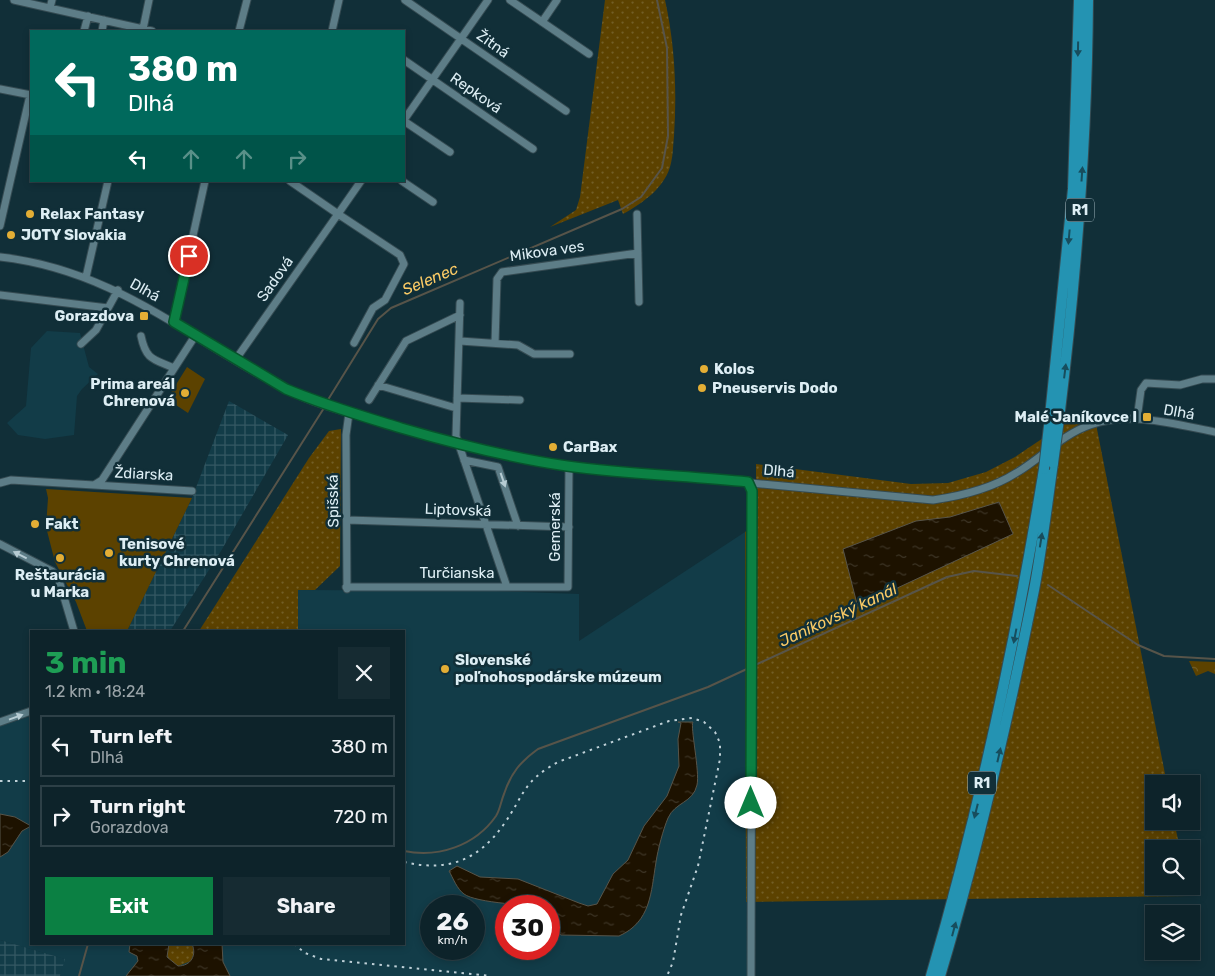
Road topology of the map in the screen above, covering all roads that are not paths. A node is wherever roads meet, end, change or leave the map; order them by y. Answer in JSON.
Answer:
{"nodes":[{"id":1,"x":14,"y":0,"type":"edge"},
{"id":2,"x":52,"y":0,"type":"edge"},
{"id":3,"x":149,"y":0,"type":"edge"},
{"id":4,"x":246,"y":0,"type":"edge"},
{"id":5,"x":339,"y":0,"type":"edge"},
{"id":6,"x":405,"y":0,"type":"edge"},
{"id":7,"x":488,"y":0,"type":"edge"},
{"id":8,"x":510,"y":0,"type":"edge"},
{"id":9,"x":557,"y":0,"type":"edge"},
{"id":10,"x":1079,"y":0,"type":"edge"},
{"id":11,"x":1088,"y":0,"type":"edge"},
{"id":12,"x":50,"y":8,"type":"junction"},
{"id":13,"x":88,"y":16,"type":"junction"},
{"id":14,"x":104,"y":20,"type":"junction"},
{"id":15,"x":542,"y":22,"type":"junction"},
{"id":16,"x":143,"y":29,"type":"junction"},
{"id":17,"x":84,"y":30,"type":"edge"},
{"id":18,"x":102,"y":30,"type":"edge"},
{"id":19,"x":148,"y":30,"type":"edge"},
{"id":20,"x":239,"y":30,"type":"edge"},
{"id":21,"x":332,"y":30,"type":"edge"},
{"id":22,"x":461,"y":38,"type":"junction"},
{"id":23,"x":589,"y":54,"type":"dead end"},
{"id":24,"x":405,"y":61,"type":"edge"},
{"id":25,"x":432,"y":80,"type":"junction"},
{"id":26,"x":0,"y":88,"type":"edge"},
{"id":27,"x":30,"y":95,"type":"edge"},
{"id":28,"x":30,"y":99,"type":"edge"},
{"id":29,"x":566,"y":111,"type":"dead end"},
{"id":30,"x":405,"y":119,"type":"edge"},
{"id":31,"x":405,"y":121,"type":"edge"},
{"id":32,"x":534,"y":150,"type":"dead end"},
{"id":33,"x":450,"y":152,"type":"dead end"},
{"id":34,"x":108,"y":182,"type":"edge"},
{"id":35,"x":205,"y":182,"type":"edge"},
{"id":36,"x":291,"y":182,"type":"edge"},
{"id":37,"x":360,"y":182,"type":"edge"},
{"id":38,"x":403,"y":182,"type":"edge"},
{"id":39,"x":433,"y":202,"type":"dead end"},
{"id":40,"x":338,"y":214,"type":"junction"},
{"id":41,"x":637,"y":214,"type":"dead end"},
{"id":42,"x":0,"y":226,"type":"edge"},
{"id":43,"x":638,"y":252,"type":"junction"},
{"id":44,"x":0,"y":257,"type":"edge"},
{"id":45,"x":86,"y":277,"type":"junction"},
{"id":46,"x":118,"y":290,"type":"junction"},
{"id":47,"x":0,"y":295,"type":"edge"},
{"id":48,"x":639,"y":302,"type":"dead end"},
{"id":49,"x":460,"y":303,"type":"dead end"},
{"id":50,"x":108,"y":308,"type":"junction"},
{"id":51,"x":460,"y":315,"type":"junction"},
{"id":52,"x":174,"y":322,"type":"junction"},
{"id":53,"x":141,"y":336,"type":"dead end"},
{"id":54,"x":195,"y":336,"type":"junction"},
{"id":55,"x":460,"y":341,"type":"junction"},
{"id":56,"x":354,"y":343,"type":"dead end"},
{"id":57,"x":495,"y":343,"type":"junction"},
{"id":58,"x":81,"y":344,"type":"dead end"},
{"id":59,"x":570,"y":354,"type":"dead end"},
{"id":60,"x":236,"y":359,"type":"junction"},
{"id":61,"x":174,"y":368,"type":"junction"},
{"id":62,"x":1215,"y":379,"type":"edge"},
{"id":63,"x":378,"y":386,"type":"junction"},
{"id":64,"x":457,"y":398,"type":"junction"},
{"id":65,"x":368,"y":400,"type":"dead end"},
{"id":66,"x":520,"y":400,"type":"dead end"},
{"id":67,"x":456,"y":408,"type":"junction"},
{"id":68,"x":349,"y":413,"type":"junction"},
{"id":69,"x":1137,"y":419,"type":"junction"},
{"id":70,"x":1215,"y":432,"type":"edge"},
{"id":71,"x":459,"y":444,"type":"junction"},
{"id":72,"x":464,"y":460,"type":"junction"},
{"id":73,"x":570,"y":466,"type":"junction"},
{"id":74,"x":1,"y":482,"type":"edge"},
{"id":75,"x":748,"y":482,"type":"junction"},
{"id":76,"x":94,"y":486,"type":"junction"},
{"id":77,"x":192,"y":491,"type":"dead end"},
{"id":78,"x":347,"y":520,"type":"junction"},
{"id":79,"x":486,"y":525,"type":"junction"},
{"id":80,"x":518,"y":526,"type":"junction"},
{"id":81,"x":569,"y":527,"type":"junction"},
{"id":82,"x":0,"y":544,"type":"edge"},
{"id":83,"x":507,"y":587,"type":"junction"},
{"id":84,"x":568,"y":587,"type":"joint"},
{"id":85,"x":346,"y":588,"type":"joint"},
{"id":86,"x":74,"y":630,"type":"edge"},
{"id":87,"x":30,"y":711,"type":"edge"},
{"id":88,"x":0,"y":722,"type":"edge"},
{"id":89,"x":751,"y":976,"type":"edge"},
{"id":90,"x":931,"y":976,"type":"edge"},
{"id":91,"x":940,"y":976,"type":"edge"}],
"edges":[{"from":1,"to":12,"type":"street"},
{"from":2,"to":12,"type":"street"},
{"from":3,"to":16,"type":"street"},
{"from":4,"to":20,"type":"street"},
{"from":5,"to":21,"type":"street"},
{"from":6,"to":22,"type":"street","name":"Žitná"},
{"from":7,"to":22,"type":"street"},
{"from":8,"to":15,"type":"street"},
{"from":9,"to":15,"type":"street"},
{"from":10,"to":90,"type":"highway","number":"R1","one_way":true,"bridge":true},
{"from":91,"to":11,"type":"highway","number":"R1","one_way":true,"bridge":true},
{"from":12,"to":13,"type":"street"},
{"from":13,"to":14,"type":"street"},
{"from":13,"to":17,"type":"street"},
{"from":14,"to":16,"type":"street"},
{"from":14,"to":18,"type":"street"},
{"from":15,"to":23,"type":"street"},
{"from":16,"to":19,"type":"street"},
{"from":22,"to":25,"type":"street"},
{"from":22,"to":29,"type":"street","name":"Žitná"},
{"from":24,"to":25,"type":"street","name":"Repková"},
{"from":25,"to":30,"type":"street"},
{"from":25,"to":32,"type":"street","name":"Repková"},
{"from":26,"to":27,"type":"street"},
{"from":28,"to":42,"type":"street"},
{"from":31,"to":33,"type":"street"},
{"from":34,"to":45,"type":"street"},
{"from":35,"to":52,"type":"street"},
{"from":36,"to":40,"type":"street"},
{"from":37,"to":40,"type":"street","name":"Sadová"},
{"from":38,"to":39,"type":"street"},
{"from":40,"to":56,"type":"street"},
{"from":40,"to":60,"type":"street","name":"Sadová"},
{"from":41,"to":43,"type":"street"},
{"from":43,"to":48,"type":"street"},
{"from":43,"to":57,"type":"street","name":"Mikova ves"},
{"from":44,"to":45,"type":"street","name":"Dlhá"},
{"from":45,"to":46,"type":"street","name":"Dlhá"},
{"from":46,"to":50,"type":"street","name":"Dlhá"},
{"from":46,"to":52,"type":"street","name":"Dlhá"},
{"from":47,"to":50,"type":"street"},
{"from":49,"to":51,"type":"street"},
{"from":50,"to":58,"type":"street","name":"Dlhá"},
{"from":51,"to":55,"type":"street"},
{"from":51,"to":63,"type":"street"},
{"from":52,"to":54,"type":"street","name":"Dlhá"},
{"from":53,"to":61,"type":"street"},
{"from":54,"to":60,"type":"street","name":"Dlhá"},
{"from":54,"to":61,"type":"street","name":"Ždiarska"},
{"from":55,"to":57,"type":"street"},
{"from":55,"to":64,"type":"street"},
{"from":57,"to":59,"type":"street"},
{"from":60,"to":68,"type":"street","name":"Dlhá"},
{"from":61,"to":76,"type":"street","name":"Ždiarska"},
{"from":62,"to":69,"type":"street"},
{"from":63,"to":65,"type":"street"},
{"from":63,"to":67,"type":"street"},
{"from":64,"to":66,"type":"street"},
{"from":64,"to":67,"type":"street"},
{"from":67,"to":71,"type":"street"},
{"from":68,"to":71,"type":"street","name":"Dlhá"},
{"from":68,"to":78,"type":"street","name":"Spišská"},
{"from":69,"to":70,"type":"street","name":"Dlhá"},
{"from":69,"to":75,"type":"street","name":"Dlhá"},
{"from":71,"to":72,"type":"street"},
{"from":71,"to":73,"type":"street","name":"Dlhá"},
{"from":72,"to":79,"type":"street"},
{"from":72,"to":80,"type":"street","one_way":true},
{"from":73,"to":75,"type":"street","name":"Dlhá"},
{"from":73,"to":81,"type":"street","name":"Gemerská"},
{"from":74,"to":76,"type":"street","name":"Ždiarska"},
{"from":75,"to":89,"type":"street"},
{"from":76,"to":77,"type":"street","name":"Ždiarska"},
{"from":78,"to":79,"type":"street","name":"Liptovská"},
{"from":78,"to":85,"type":"street","name":"Spišská"},
{"from":79,"to":80,"type":"street","name":"Liptovská"},
{"from":79,"to":83,"type":"street"},
{"from":80,"to":81,"type":"street","name":"Liptovská"},
{"from":81,"to":84,"type":"street","name":"Gemerská"},
{"from":86,"to":82,"type":"street","one_way":true},
{"from":83,"to":84,"type":"street","name":"Turčianska"},
{"from":83,"to":85,"type":"street","name":"Turčianska"},
{"from":88,"to":87,"type":"street","one_way":true}]}
